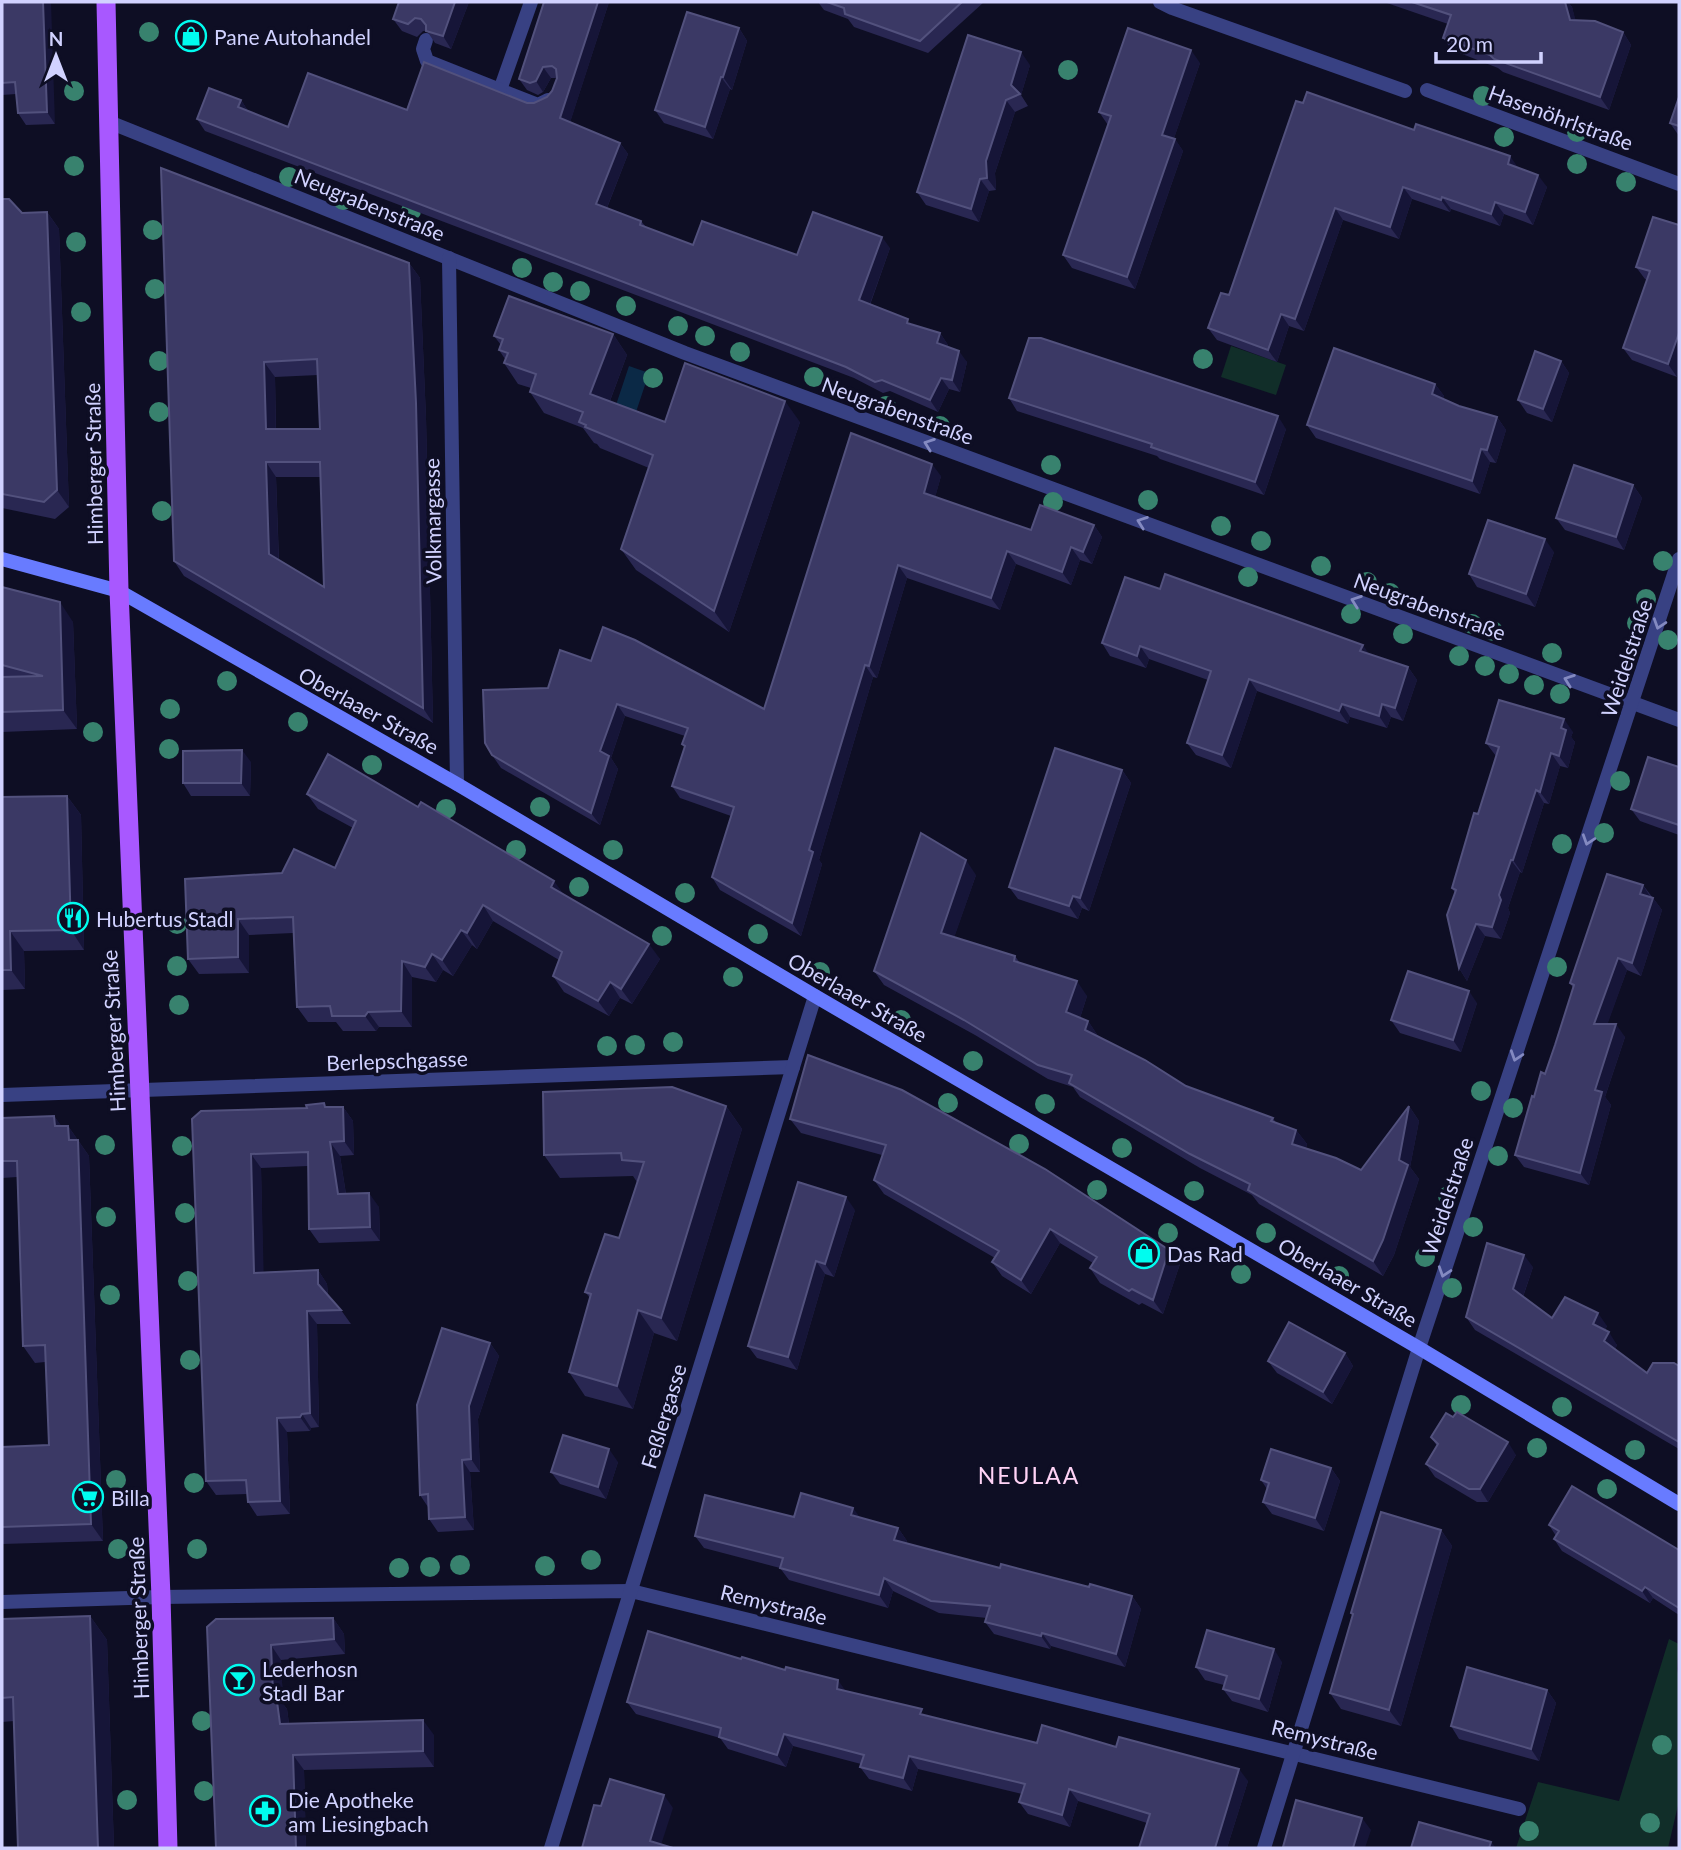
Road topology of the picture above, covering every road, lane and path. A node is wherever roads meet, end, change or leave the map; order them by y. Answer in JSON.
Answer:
{"nodes":[{"id":1,"x":106,"y":2,"type":"edge"},
{"id":2,"x":531,"y":2,"type":"edge"},
{"id":3,"x":1160,"y":2,"type":"edge"},
{"id":4,"x":426,"y":40,"type":"edge"},
{"id":5,"x":556,"y":86,"type":"edge"},
{"id":6,"x":500,"y":90,"type":"junction"},
{"id":7,"x":1427,"y":90,"type":"dead end"},
{"id":8,"x":1405,"y":91,"type":"dead end"},
{"id":9,"x":109,"y":122,"type":"junction"},
{"id":10,"x":1679,"y":184,"type":"edge"},
{"id":11,"x":449,"y":258,"type":"junction"},
{"id":12,"x":2,"y":559,"type":"edge"},
{"id":13,"x":1679,"y":559,"type":"edge"},
{"id":14,"x":118,"y":591,"type":"junction"},
{"id":15,"x":1633,"y":704,"type":"junction"},
{"id":16,"x":1679,"y":720,"type":"edge"},
{"id":17,"x":457,"y":784,"type":"junction"},
{"id":18,"x":815,"y":996,"type":"junction"},
{"id":19,"x":793,"y":1067,"type":"junction"},
{"id":20,"x":139,"y":1090,"type":"junction"},
{"id":21,"x":2,"y":1095,"type":"edge"},
{"id":22,"x":1419,"y":1348,"type":"junction"},
{"id":23,"x":1679,"y":1504,"type":"edge"},
{"id":24,"x":631,"y":1591,"type":"junction"},
{"id":25,"x":161,"y":1597,"type":"junction"},
{"id":26,"x":2,"y":1602,"type":"edge"},
{"id":27,"x":1295,"y":1753,"type":"junction"},
{"id":28,"x":1519,"y":1809,"type":"dead end"},
{"id":29,"x":167,"y":1848,"type":"edge"},
{"id":30,"x":551,"y":1848,"type":"edge"},
{"id":31,"x":1264,"y":1848,"type":"edge"}],
"edges":[{"from":1,"to":9,"type":"main road","name":"Himberger Straße"},
{"from":2,"to":6,"type":"street"},
{"from":3,"to":8,"type":"street"},
{"from":4,"to":6,"type":"street"},
{"from":5,"to":6,"type":"street"},
{"from":7,"to":10,"type":"street","name":"Hasenöhrlstraße"},
{"from":9,"to":11,"type":"street","name":"Neugrabenstraße"},
{"from":9,"to":14,"type":"main road","name":"Himberger Straße"},
{"from":15,"to":11,"type":"street","name":"Neugrabenstraße","one_way":true},
{"from":11,"to":17,"type":"street","name":"Volkmargasse"},
{"from":12,"to":14,"type":"main road","name":"Oberlaaer Straße"},
{"from":13,"to":15,"type":"street","name":"Weidelstraße","one_way":true},
{"from":14,"to":17,"type":"main road","name":"Oberlaaer Straße"},
{"from":14,"to":20,"type":"main road","name":"Himberger Straße"},
{"from":15,"to":16,"type":"street","name":"Neugrabenstraße"},
{"from":15,"to":22,"type":"street","name":"Weidelstraße","one_way":true},
{"from":17,"to":18,"type":"main road","name":"Oberlaaer Straße"},
{"from":18,"to":19,"type":"street","name":"Feßlergasse"},
{"from":18,"to":22,"type":"main road","name":"Oberlaaer Straße"},
{"from":19,"to":20,"type":"street","name":"Berlepschgasse"},
{"from":19,"to":24,"type":"street","name":"Feßlergasse"},
{"from":20,"to":21,"type":"street","name":"Berlepschgasse"},
{"from":20,"to":25,"type":"main road","name":"Himberger Straße"},
{"from":22,"to":23,"type":"main road","name":"Oberlaaer Straße"},
{"from":22,"to":27,"type":"street","name":"Weidelstraße"},
{"from":24,"to":25,"type":"street","name":"Remystraße"},
{"from":24,"to":27,"type":"street","name":"Remystraße"},
{"from":24,"to":30,"type":"street","name":"Feßlergasse"},
{"from":25,"to":26,"type":"street","name":"Remystraße"},
{"from":25,"to":29,"type":"main road","name":"Himberger Straße"},
{"from":27,"to":28,"type":"street","name":"Remystraße"},
{"from":27,"to":31,"type":"street","name":"Weidelstraße"}]}
